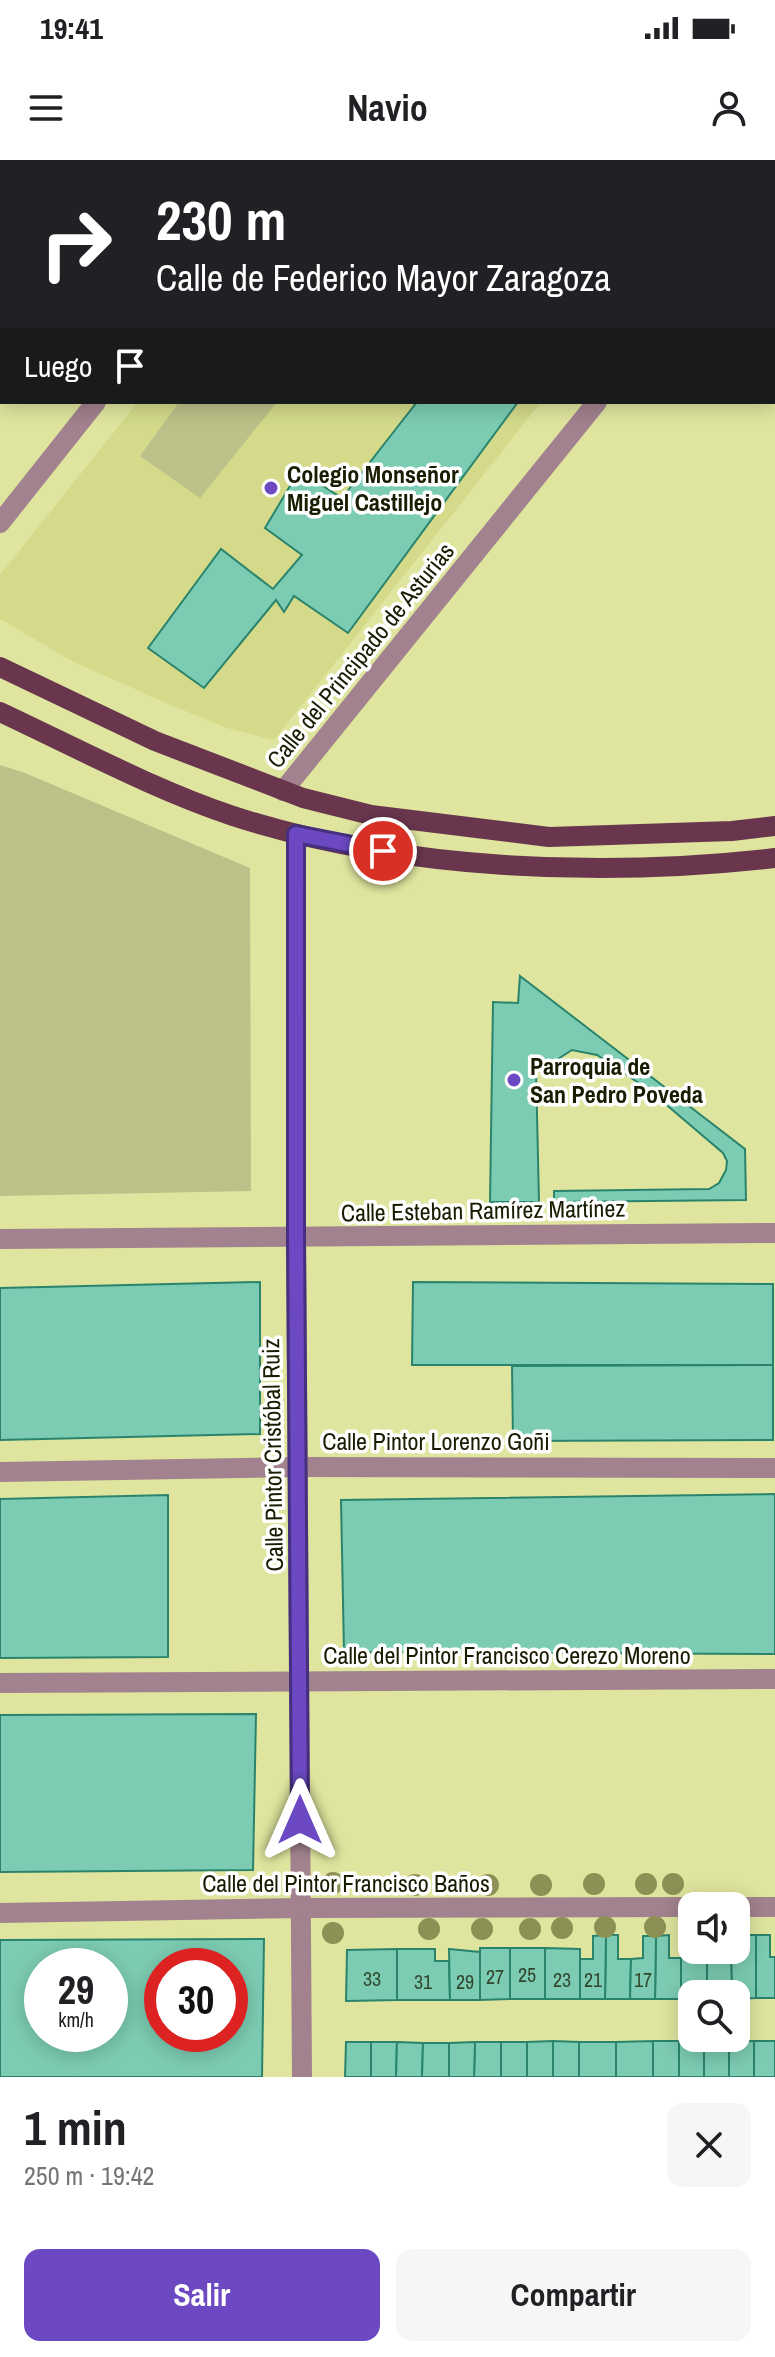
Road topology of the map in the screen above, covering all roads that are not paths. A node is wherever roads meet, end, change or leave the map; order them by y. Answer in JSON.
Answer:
{"nodes":[{"id":1,"x":94,"y":404,"type":"edge"},
{"id":2,"x":595,"y":404,"type":"edge"},
{"id":3,"x":0,"y":523,"type":"edge"},
{"id":4,"x":0,"y":667,"type":"edge"},
{"id":5,"x":0,"y":712,"type":"edge"},
{"id":6,"x":283,"y":791,"type":"junction"},
{"id":7,"x":775,"y":826,"type":"edge"},
{"id":8,"x":296,"y":834,"type":"junction"},
{"id":9,"x":775,"y":858,"type":"edge"},
{"id":10,"x":775,"y":1233,"type":"edge"},
{"id":11,"x":296,"y":1238,"type":"junction"},
{"id":12,"x":0,"y":1239,"type":"edge"},
{"id":13,"x":299,"y":1467,"type":"junction"},
{"id":14,"x":775,"y":1468,"type":"edge"},
{"id":15,"x":0,"y":1472,"type":"edge"},
{"id":16,"x":775,"y":1679,"type":"edge"},
{"id":17,"x":300,"y":1682,"type":"junction"},
{"id":18,"x":0,"y":1683,"type":"edge"},
{"id":19,"x":678,"y":1907,"type":"edge"},
{"id":20,"x":750,"y":1907,"type":"edge"},
{"id":21,"x":775,"y":1907,"type":"edge"},
{"id":22,"x":301,"y":1908,"type":"junction"},
{"id":23,"x":0,"y":1913,"type":"edge"},
{"id":24,"x":302,"y":2077,"type":"edge"}],
"edges":[{"from":1,"to":3,"type":"street"},
{"from":2,"to":6,"type":"street","name":"Calle del Principado de Asturias"},
{"from":4,"to":6,"type":"main road"},
{"from":5,"to":8,"type":"main road"},
{"from":6,"to":7,"type":"main road"},
{"from":8,"to":9,"type":"main road"},
{"from":8,"to":11,"type":"street","name":"Calle Pintor Cristóbal Ruiz"},
{"from":10,"to":11,"type":"street","name":"Calle Esteban Ramírez Martínez"},
{"from":11,"to":12,"type":"street","name":"Calle Esteban Ramírez Martínez"},
{"from":11,"to":13,"type":"street","name":"Calle Pintor Cristóbal Ruiz"},
{"from":13,"to":14,"type":"street","name":"Calle Pintor Lorenzo Goñi"},
{"from":13,"to":15,"type":"street","name":"Calle Pintor Lorenzo Goñi"},
{"from":13,"to":17,"type":"street","name":"Calle Pintor Cristóbal Ruiz"},
{"from":16,"to":17,"type":"street","name":"Calle del Pintor Francisco Cerezo Moreno"},
{"from":17,"to":18,"type":"street","name":"Calle del Pintor Francisco Cerezo Moreno"},
{"from":17,"to":22,"type":"street","name":"Calle Pintor Cristóbal Ruiz"},
{"from":19,"to":22,"type":"street","name":"Calle del Pintor Francisco Baños"},
{"from":20,"to":21,"type":"street"},
{"from":22,"to":23,"type":"street","name":"Calle del Pintor Francisco Baños"},
{"from":22,"to":24,"type":"street","name":"Calle Pintor Cristóbal Ruiz"}]}
